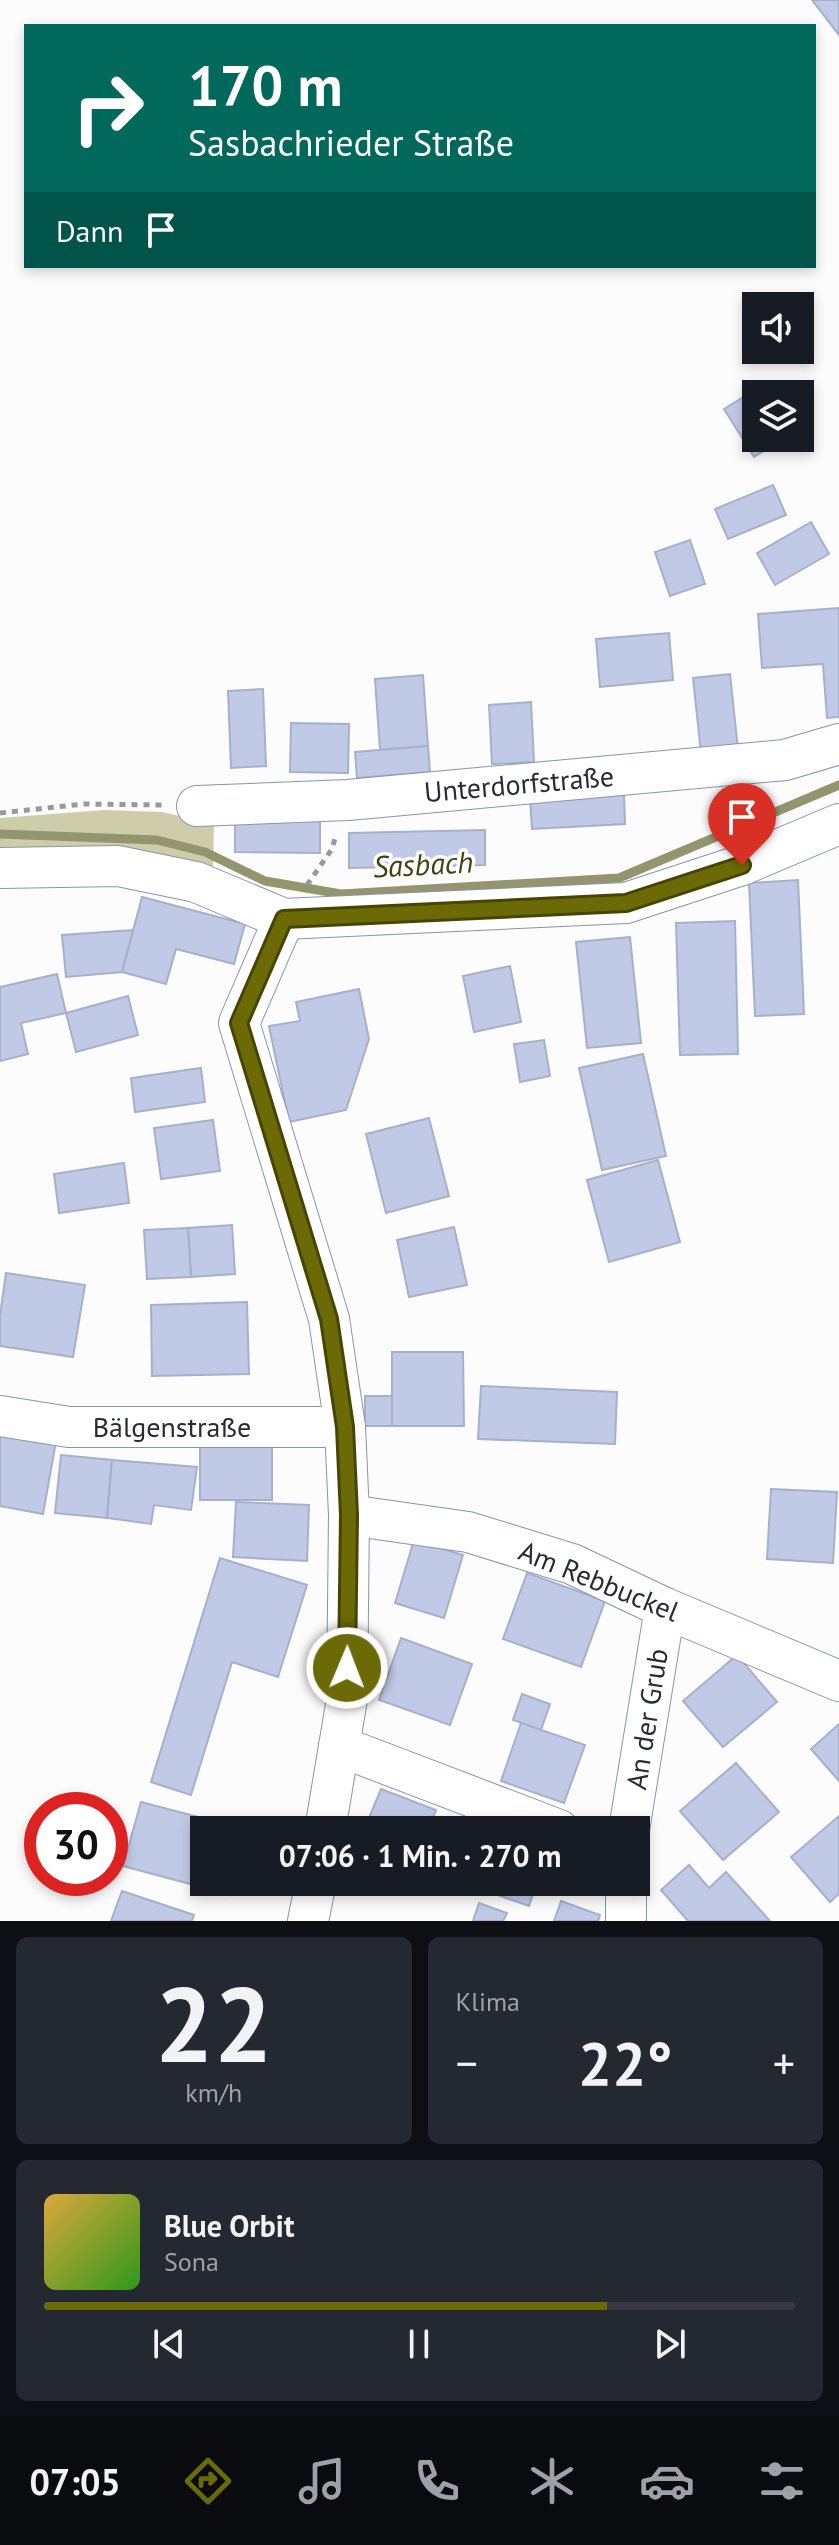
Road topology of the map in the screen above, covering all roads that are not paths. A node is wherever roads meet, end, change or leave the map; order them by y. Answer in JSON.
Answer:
{"nodes":[{"id":1,"x":839,"y":744,"type":"edge"},
{"id":2,"x":197,"y":806,"type":"road end"},
{"id":3,"x":839,"y":824,"type":"edge"},
{"id":4,"x":0,"y":868,"type":"edge"},
{"id":5,"x":284,"y":919,"type":"junction"},
{"id":6,"x":0,"y":1416,"type":"edge"},
{"id":7,"x":345,"y":1427,"type":"junction"},
{"id":8,"x":349,"y":1515,"type":"junction"},
{"id":9,"x":665,"y":1608,"type":"junction"},
{"id":10,"x":839,"y":1681,"type":"edge"},
{"id":11,"x":339,"y":1746,"type":"junction"},
{"id":12,"x":327,"y":1816,"type":"edge"},
{"id":13,"x":522,"y":1816,"type":"edge"},
{"id":14,"x":631,"y":1816,"type":"edge"},
{"id":15,"x":626,"y":1896,"type":"edge"},
{"id":16,"x":626,"y":1921,"type":"edge"}],
"edges":[{"from":1,"to":2,"type":"street","name":"Unterdorfstraße"},
{"from":3,"to":5,"type":"street"},
{"from":4,"to":5,"type":"street"},
{"from":5,"to":7,"type":"street"},
{"from":6,"to":7,"type":"street","name":"Bälgenstraße"},
{"from":7,"to":8,"type":"street"},
{"from":8,"to":9,"type":"street","name":"Am Rebbuckel"},
{"from":8,"to":11,"type":"street"},
{"from":9,"to":10,"type":"street","name":"Am Rebbuckel"},
{"from":9,"to":14,"type":"street","name":"An der Grub"},
{"from":11,"to":12,"type":"street"},
{"from":11,"to":13,"type":"street"},
{"from":15,"to":16,"type":"street"}]}
